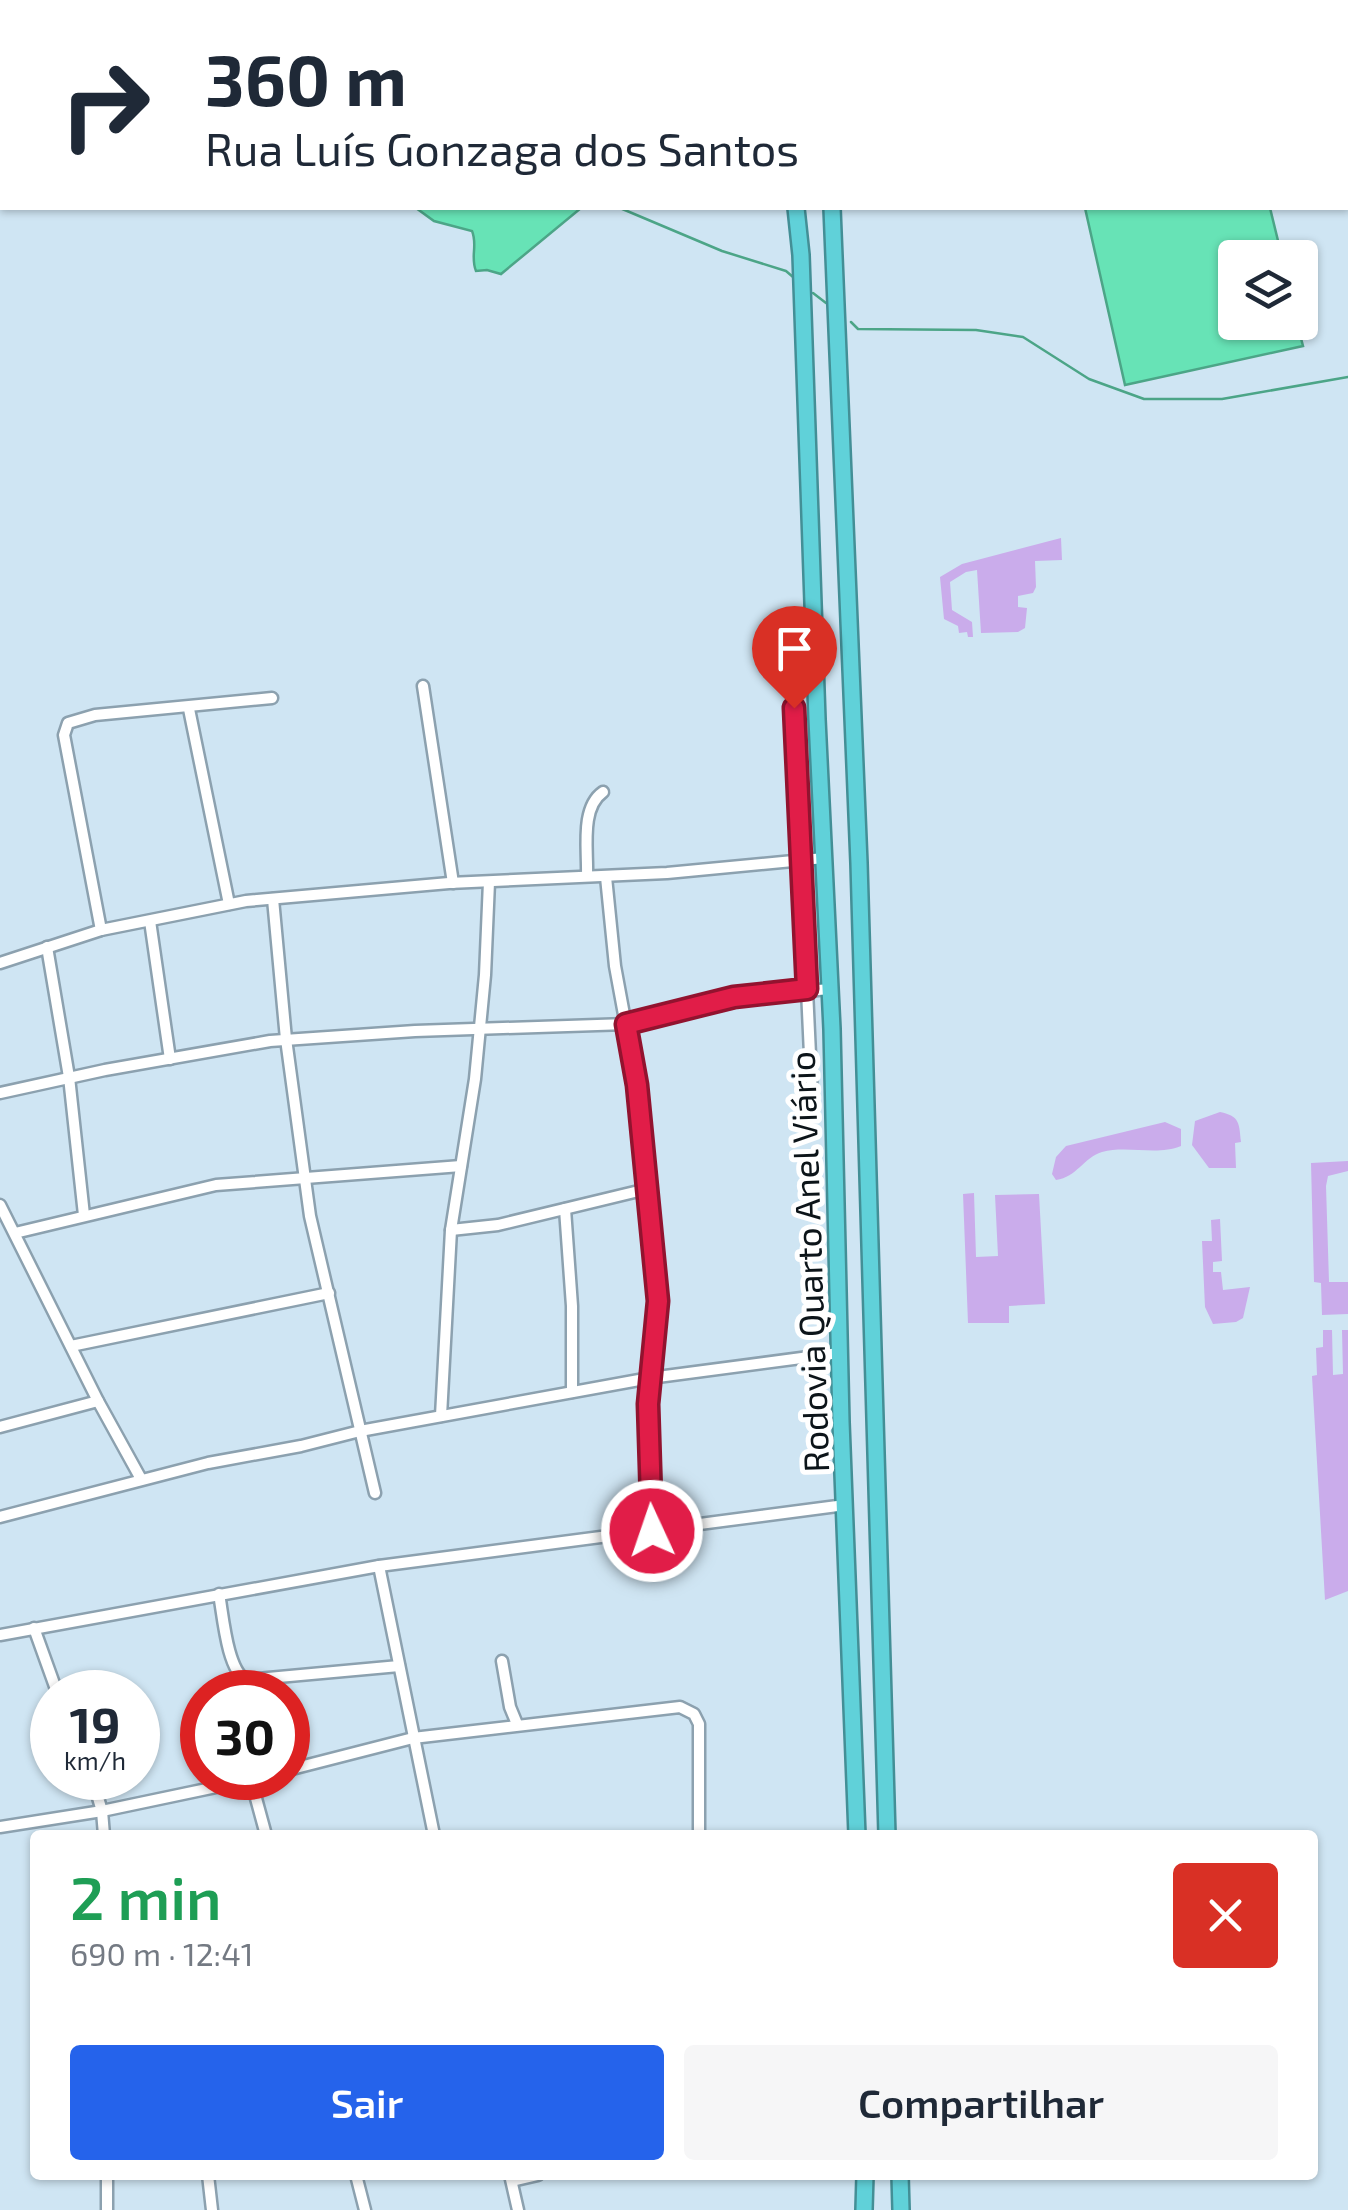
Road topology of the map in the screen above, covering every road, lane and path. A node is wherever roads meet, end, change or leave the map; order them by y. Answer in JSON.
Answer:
{"nodes":[{"id":1,"x":796,"y":210,"type":"edge"},
{"id":2,"x":836,"y":210,"type":"edge"},
{"id":3,"x":848,"y":573,"type":"junction"},
{"id":4,"x":814,"y":578,"type":"junction"},
{"id":5,"x":424,"y":686,"type":"dead end"},
{"id":6,"x":272,"y":698,"type":"dead end"},
{"id":7,"x":794,"y":708,"type":"dead end"},
{"id":8,"x":189,"y":709,"type":"junction"},
{"id":9,"x":603,"y":792,"type":"dead end"},
{"id":10,"x":824,"y":858,"type":"junction"},
{"id":11,"x":801,"y":860,"type":"junction"},
{"id":12,"x":586,"y":876,"type":"junction"},
{"id":13,"x":606,"y":876,"type":"junction"},
{"id":14,"x":489,"y":882,"type":"junction"},
{"id":15,"x":453,"y":883,"type":"junction"},
{"id":16,"x":273,"y":899,"type":"junction"},
{"id":17,"x":229,"y":904,"type":"junction"},
{"id":18,"x":150,"y":921,"type":"junction"},
{"id":19,"x":102,"y":930,"type":"junction"},
{"id":20,"x":46,"y":947,"type":"junction"},
{"id":21,"x":0,"y":963,"type":"edge"},
{"id":22,"x":807,"y":989,"type":"junction"},
{"id":23,"x":830,"y":990,"type":"junction"},
{"id":24,"x":626,"y":1024,"type":"junction"},
{"id":25,"x":865,"y":1028,"type":"junction"},
{"id":26,"x":480,"y":1030,"type":"junction"},
{"id":27,"x":832,"y":1030,"type":"junction"},
{"id":28,"x":286,"y":1039,"type":"junction"},
{"id":29,"x":170,"y":1058,"type":"junction"},
{"id":30,"x":69,"y":1077,"type":"junction"},
{"id":31,"x":0,"y":1093,"type":"edge"},
{"id":32,"x":812,"y":1098,"type":"dead end"},
{"id":33,"x":460,"y":1166,"type":"junction"},
{"id":34,"x":304,"y":1176,"type":"junction"},
{"id":35,"x":646,"y":1189,"type":"junction"},
{"id":36,"x":0,"y":1205,"type":"edge"},
{"id":37,"x":565,"y":1209,"type":"junction"},
{"id":38,"x":84,"y":1215,"type":"junction"},
{"id":39,"x":451,"y":1230,"type":"junction"},
{"id":40,"x":15,"y":1233,"type":"junction"},
{"id":41,"x":329,"y":1293,"type":"junction"},
{"id":42,"x":71,"y":1346,"type":"junction"},
{"id":43,"x":839,"y":1352,"type":"junction"},
{"id":44,"x":650,"y":1378,"type":"junction"},
{"id":45,"x":572,"y":1392,"type":"junction"},
{"id":46,"x":840,"y":1398,"type":"junction"},
{"id":47,"x":876,"y":1398,"type":"junction"},
{"id":48,"x":98,"y":1400,"type":"junction"},
{"id":49,"x":441,"y":1416,"type":"junction"},
{"id":50,"x":0,"y":1427,"type":"edge"},
{"id":51,"x":360,"y":1431,"type":"junction"},
{"id":52,"x":141,"y":1479,"type":"junction"},
{"id":53,"x":878,"y":1490,"type":"junction"},
{"id":54,"x":376,"y":1493,"type":"dead end"},
{"id":55,"x":845,"y":1505,"type":"junction"},
{"id":56,"x":0,"y":1518,"type":"edge"},
{"id":57,"x":652,"y":1531,"type":"junction"},
{"id":58,"x":380,"y":1566,"type":"junction"},
{"id":59,"x":218,"y":1594,"type":"junction"},
{"id":60,"x":34,"y":1628,"type":"junction"},
{"id":61,"x":0,"y":1634,"type":"edge"},
{"id":62,"x":502,"y":1662,"type":"dead end"},
{"id":63,"x":399,"y":1666,"type":"junction"},
{"id":64,"x":49,"y":1670,"type":"edge"},
{"id":65,"x":517,"y":1724,"type":"junction"},
{"id":66,"x":413,"y":1738,"type":"junction"},
{"id":67,"x":310,"y":1764,"type":"edge"},
{"id":68,"x":180,"y":1794,"type":"edge"},
{"id":69,"x":99,"y":1800,"type":"edge"},
{"id":70,"x":259,"y":1800,"type":"edge"},
{"id":71,"x":102,"y":1810,"type":"junction"},
{"id":72,"x":0,"y":1828,"type":"edge"},
{"id":73,"x":104,"y":1830,"type":"edge"},
{"id":74,"x":265,"y":1830,"type":"edge"},
{"id":75,"x":433,"y":1830,"type":"edge"},
{"id":76,"x":699,"y":1830,"type":"edge"},
{"id":77,"x":856,"y":1830,"type":"edge"},
{"id":78,"x":887,"y":1830,"type":"edge"},
{"id":79,"x":107,"y":2180,"type":"edge"},
{"id":80,"x":209,"y":2180,"type":"edge"},
{"id":81,"x":357,"y":2180,"type":"edge"},
{"id":82,"x":511,"y":2180,"type":"edge"},
{"id":83,"x":864,"y":2180,"type":"edge"},
{"id":84,"x":900,"y":2180,"type":"edge"},
{"id":85,"x":107,"y":2210,"type":"edge"},
{"id":86,"x":212,"y":2210,"type":"edge"},
{"id":87,"x":366,"y":2210,"type":"edge"},
{"id":88,"x":518,"y":2210,"type":"edge"},
{"id":89,"x":864,"y":2210,"type":"edge"},
{"id":90,"x":901,"y":2210,"type":"edge"}],
"edges":[{"from":1,"to":4,"type":"highway","name":"Rodovia Quarto Anel Viário"},
{"from":2,"to":3,"type":"highway","name":"Rodovia Quarto Anel Viário"},
{"from":3,"to":4,"type":"highway"},
{"from":3,"to":25,"type":"highway","name":"Rodovia Quarto Anel Viário"},
{"from":4,"to":10,"type":"highway","name":"Rodovia Quarto Anel Viário"},
{"from":5,"to":15,"type":"street"},
{"from":6,"to":8,"type":"street"},
{"from":7,"to":11,"type":"street"},
{"from":8,"to":17,"type":"street"},
{"from":8,"to":19,"type":"street"},
{"from":9,"to":12,"type":"street"},
{"from":10,"to":11,"type":"street"},
{"from":10,"to":23,"type":"highway","name":"Rodovia Quarto Anel Viário"},
{"from":11,"to":13,"type":"street"},
{"from":11,"to":22,"type":"street"},
{"from":12,"to":13,"type":"street"},
{"from":12,"to":14,"type":"street"},
{"from":13,"to":24,"type":"street"},
{"from":14,"to":15,"type":"street"},
{"from":14,"to":26,"type":"street"},
{"from":15,"to":16,"type":"street"},
{"from":16,"to":17,"type":"street"},
{"from":16,"to":28,"type":"street"},
{"from":17,"to":18,"type":"street"},
{"from":18,"to":19,"type":"street"},
{"from":18,"to":29,"type":"street"},
{"from":19,"to":20,"type":"street"},
{"from":20,"to":21,"type":"street"},
{"from":20,"to":30,"type":"street"},
{"from":22,"to":23,"type":"street"},
{"from":22,"to":24,"type":"street"},
{"from":22,"to":32,"type":"street"},
{"from":23,"to":27,"type":"highway","name":"Rodovia Quarto Anel Viário"},
{"from":24,"to":26,"type":"street"},
{"from":24,"to":35,"type":"street"},
{"from":25,"to":27,"type":"highway"},
{"from":25,"to":47,"type":"highway","name":"Rodovia Quarto Anel Viário"},
{"from":26,"to":28,"type":"street"},
{"from":26,"to":33,"type":"street"},
{"from":27,"to":43,"type":"highway","name":"Rodovia Quarto Anel Viário"},
{"from":28,"to":29,"type":"street"},
{"from":28,"to":34,"type":"street"},
{"from":29,"to":30,"type":"street"},
{"from":30,"to":31,"type":"street"},
{"from":30,"to":38,"type":"street"},
{"from":33,"to":34,"type":"street"},
{"from":33,"to":39,"type":"street"},
{"from":34,"to":38,"type":"street"},
{"from":34,"to":41,"type":"street"},
{"from":35,"to":37,"type":"street"},
{"from":35,"to":44,"type":"street"},
{"from":36,"to":40,"type":"street"},
{"from":37,"to":39,"type":"street"},
{"from":37,"to":45,"type":"street"},
{"from":38,"to":40,"type":"street"},
{"from":39,"to":49,"type":"street"},
{"from":40,"to":42,"type":"street"},
{"from":41,"to":42,"type":"street"},
{"from":41,"to":51,"type":"street"},
{"from":42,"to":48,"type":"street"},
{"from":43,"to":44,"type":"street"},
{"from":43,"to":46,"type":"highway","name":"Rodovia Quarto Anel Viário"},
{"from":44,"to":45,"type":"street"},
{"from":44,"to":57,"type":"street"},
{"from":45,"to":49,"type":"street"},
{"from":46,"to":47,"type":"highway"},
{"from":46,"to":55,"type":"highway","name":"Rodovia Quarto Anel Viário"},
{"from":47,"to":53,"type":"highway","name":"Rodovia Quarto Anel Viário"},
{"from":48,"to":50,"type":"street"},
{"from":48,"to":52,"type":"street"},
{"from":49,"to":51,"type":"street"},
{"from":51,"to":52,"type":"street"},
{"from":51,"to":54,"type":"street"},
{"from":52,"to":56,"type":"street"},
{"from":53,"to":55,"type":"highway"},
{"from":53,"to":78,"type":"highway","name":"Rodovia Quarto Anel Viário"},
{"from":55,"to":57,"type":"street"},
{"from":55,"to":77,"type":"highway","name":"Rodovia Quarto Anel Viário"},
{"from":57,"to":58,"type":"street"},
{"from":58,"to":59,"type":"street"},
{"from":58,"to":63,"type":"street"},
{"from":59,"to":60,"type":"street"},
{"from":59,"to":63,"type":"street"},
{"from":60,"to":61,"type":"street"},
{"from":60,"to":64,"type":"street"},
{"from":62,"to":65,"type":"street"},
{"from":63,"to":66,"type":"street"},
{"from":65,"to":66,"type":"street"},
{"from":65,"to":76,"type":"street"},
{"from":66,"to":67,"type":"street"},
{"from":66,"to":75,"type":"street"},
{"from":68,"to":71,"type":"street"},
{"from":69,"to":71,"type":"street"},
{"from":70,"to":74,"type":"street"},
{"from":71,"to":72,"type":"street"},
{"from":71,"to":73,"type":"street"},
{"from":79,"to":85,"type":"street"},
{"from":80,"to":86,"type":"street"},
{"from":81,"to":87,"type":"street"},
{"from":82,"to":88,"type":"street"},
{"from":83,"to":89,"type":"highway"},
{"from":84,"to":90,"type":"highway"}]}
